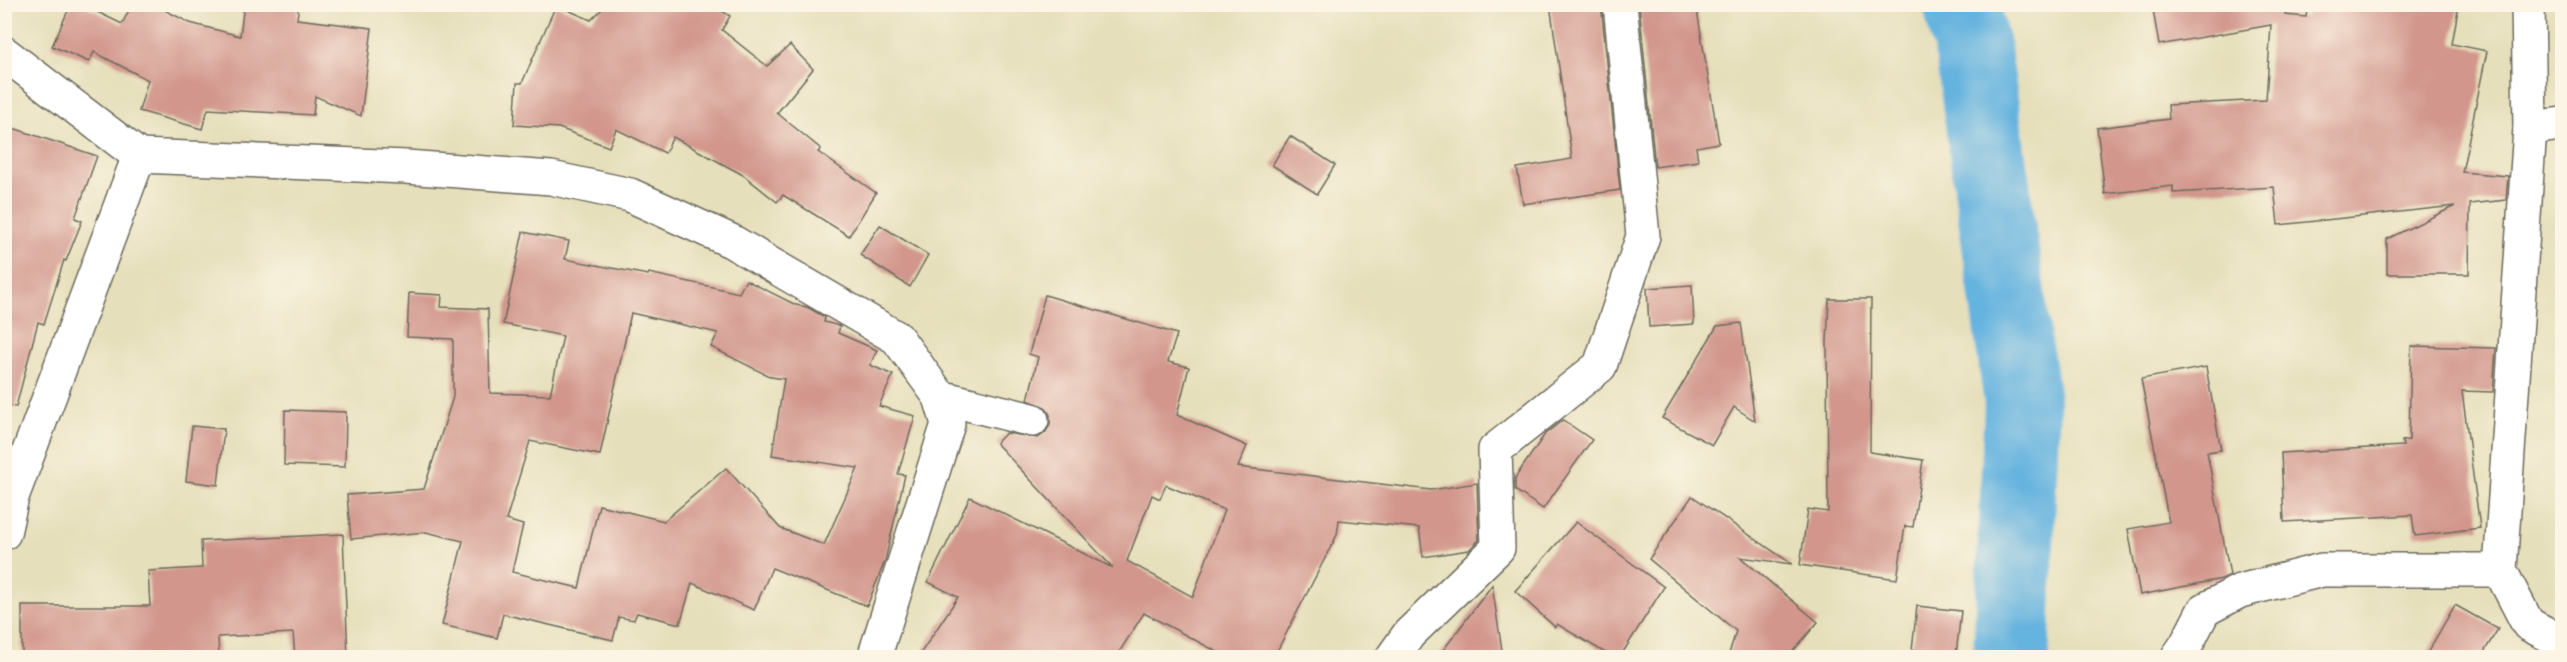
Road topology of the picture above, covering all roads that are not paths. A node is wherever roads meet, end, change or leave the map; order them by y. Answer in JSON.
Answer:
{"nodes":[{"id":1,"x":1620,"y":4,"type":"edge"},
{"id":2,"x":2528,"y":4,"type":"edge"},
{"id":3,"x":4,"y":53,"type":"edge"},
{"id":4,"x":2562,"y":124,"type":"edge"},
{"id":5,"x":2530,"y":128,"type":"junction"},
{"id":6,"x":139,"y":156,"type":"junction"},
{"id":7,"x":940,"y":397,"type":"junction"},
{"id":8,"x":1032,"y":420,"type":"dead end"},
{"id":9,"x":4,"y":533,"type":"edge"},
{"id":10,"x":2500,"y":570,"type":"junction"},
{"id":11,"x":2562,"y":642,"type":"edge"},
{"id":12,"x":874,"y":657,"type":"edge"},
{"id":13,"x":1392,"y":657,"type":"edge"},
{"id":14,"x":2177,"y":657,"type":"edge"}],
"edges":[{"from":1,"to":13,"type":"street"},
{"from":2,"to":5,"type":"street"},
{"from":3,"to":6,"type":"street"},
{"from":4,"to":5,"type":"street"},
{"from":5,"to":10,"type":"street"},
{"from":6,"to":7,"type":"street"},
{"from":6,"to":9,"type":"street"},
{"from":7,"to":8,"type":"street"},
{"from":7,"to":12,"type":"street"},
{"from":10,"to":11,"type":"street"},
{"from":10,"to":14,"type":"street"}]}
